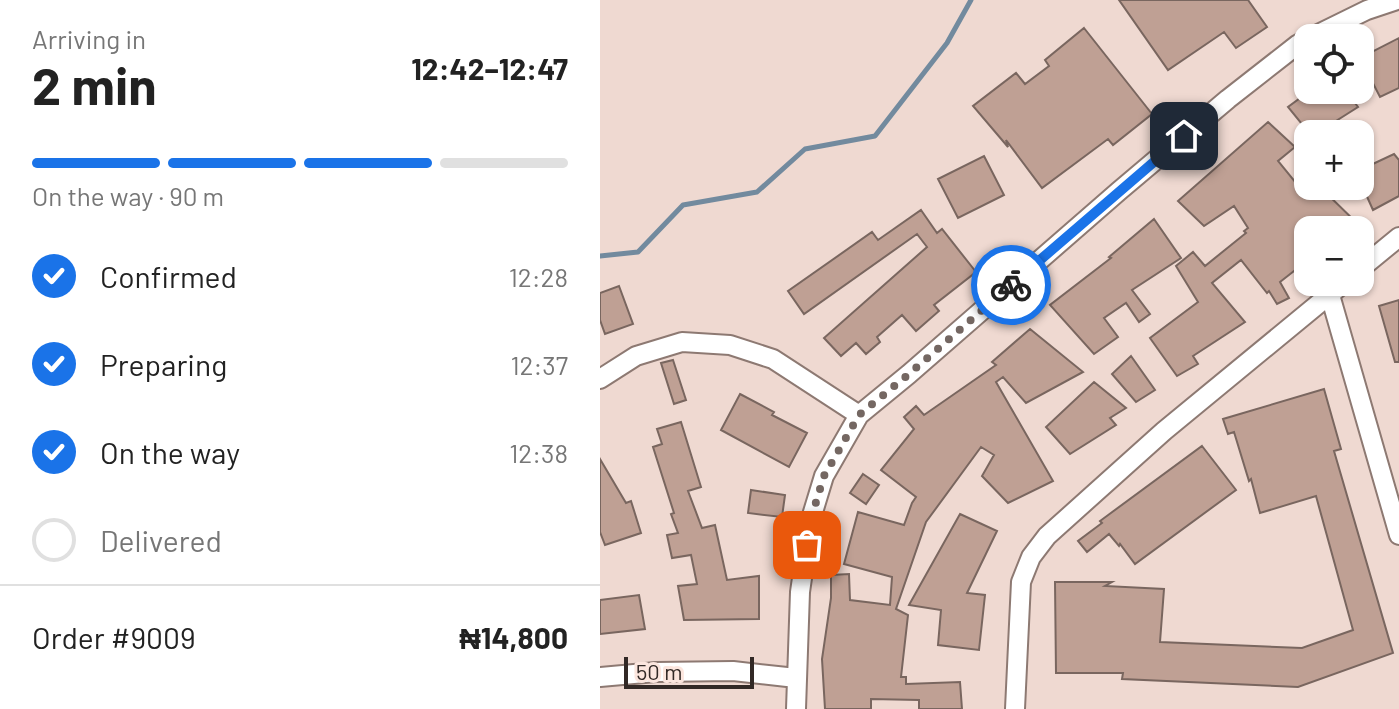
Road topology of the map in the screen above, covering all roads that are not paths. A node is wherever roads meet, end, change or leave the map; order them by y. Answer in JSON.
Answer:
{"nodes":[{"id":1,"x":1397,"y":0,"type":"edge"},
{"id":2,"x":1339,"y":24,"type":"edge"},
{"id":3,"x":1294,"y":47,"type":"edge"},
{"id":4,"x":1399,"y":237,"type":"edge"},
{"id":5,"x":1374,"y":258,"type":"edge"},
{"id":6,"x":1329,"y":296,"type":"edge"},
{"id":7,"x":1330,"y":296,"type":"edge"},
{"id":8,"x":600,"y":379,"type":"edge"},
{"id":9,"x":859,"y":415,"type":"junction"},
{"id":10,"x":1399,"y":535,"type":"edge"},
{"id":11,"x":600,"y":677,"type":"edge"},
{"id":12,"x":796,"y":678,"type":"junction"},
{"id":13,"x":796,"y":709,"type":"edge"},
{"id":14,"x":1015,"y":709,"type":"edge"}],
"edges":[{"from":1,"to":2,"type":"street"},
{"from":3,"to":9,"type":"street"},
{"from":4,"to":5,"type":"street"},
{"from":6,"to":14,"type":"street"},
{"from":7,"to":10,"type":"street"},
{"from":8,"to":9,"type":"street"},
{"from":9,"to":12,"type":"street"},
{"from":11,"to":12,"type":"street"},
{"from":12,"to":13,"type":"street"}]}
